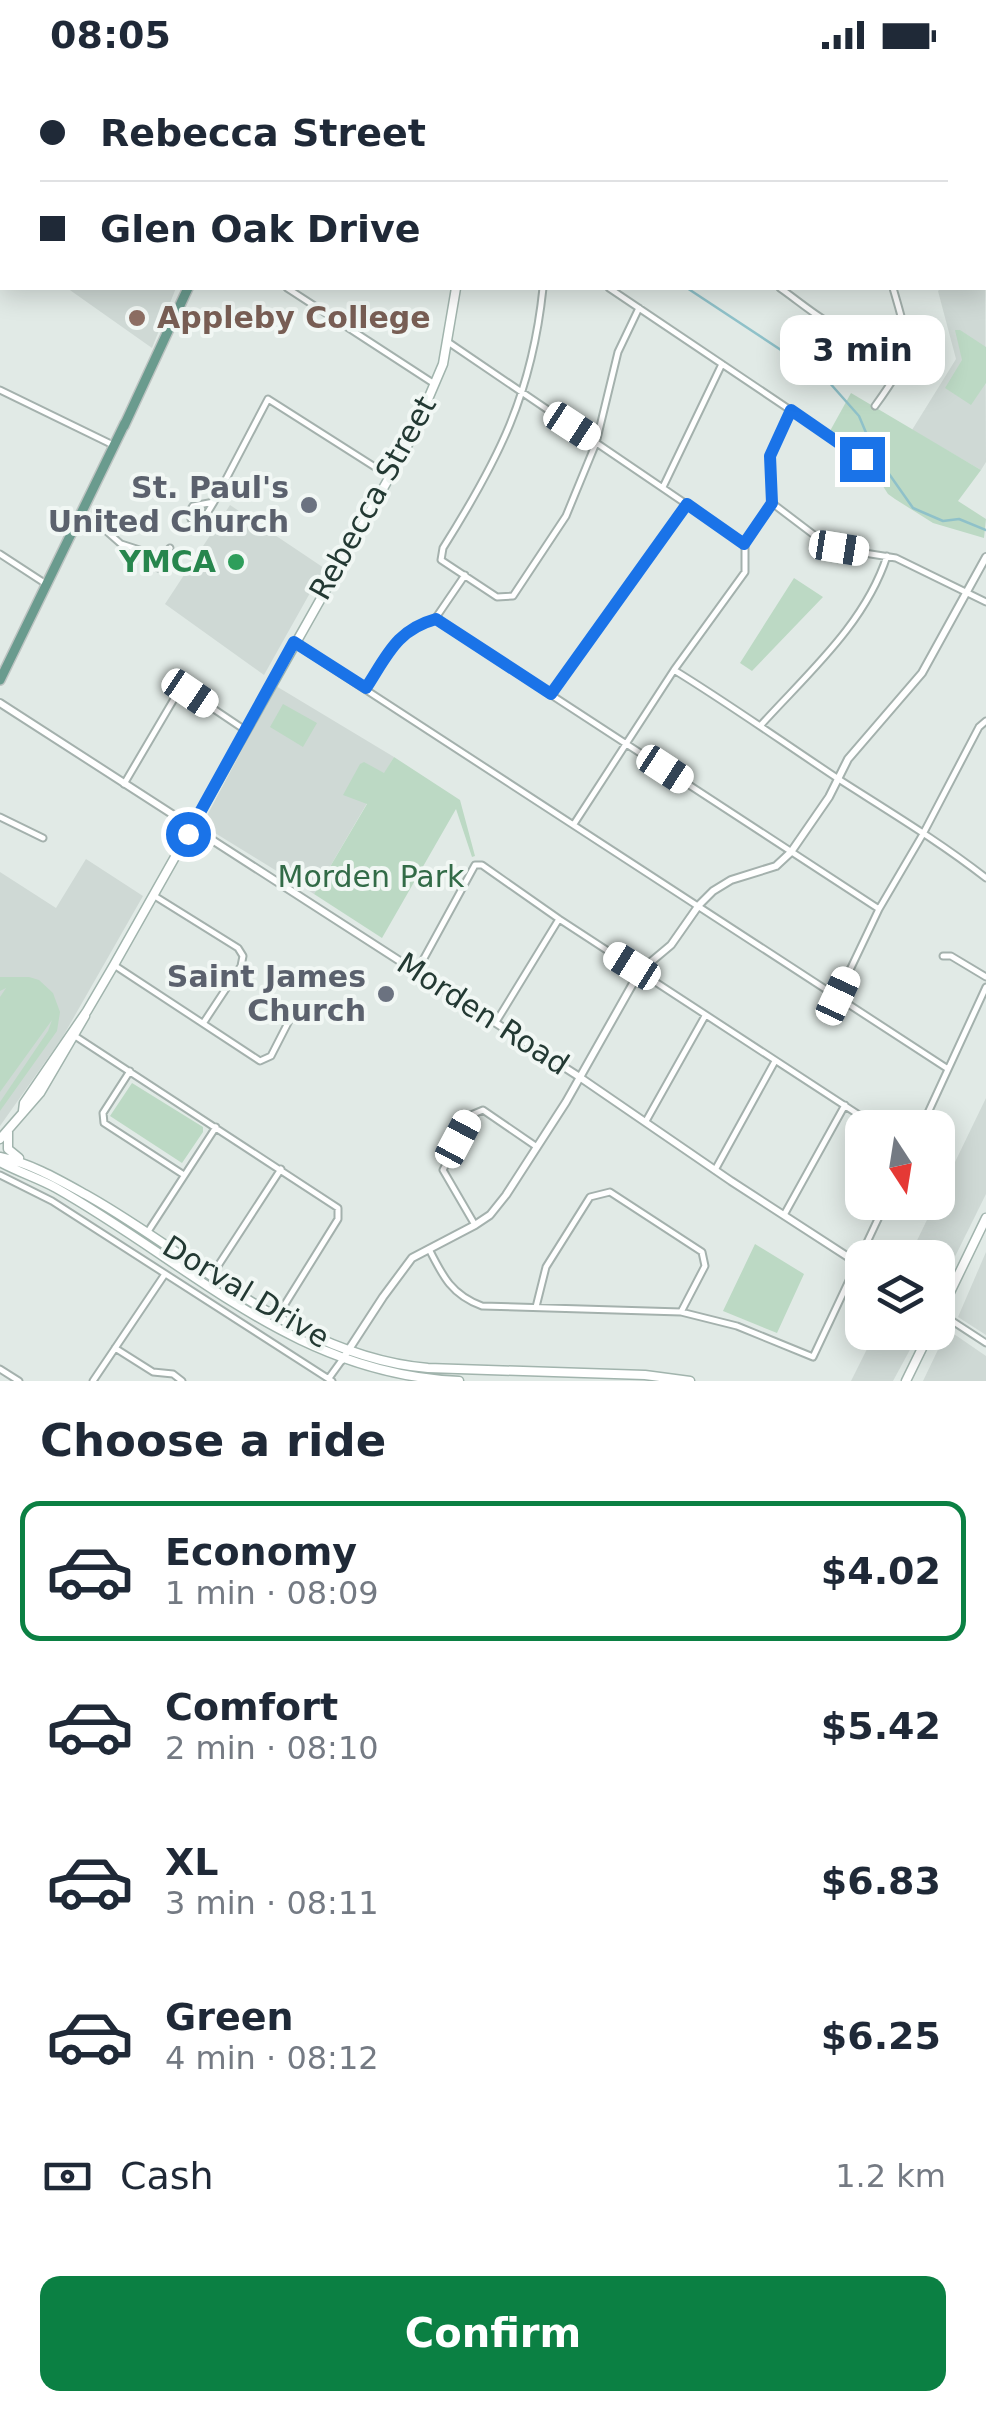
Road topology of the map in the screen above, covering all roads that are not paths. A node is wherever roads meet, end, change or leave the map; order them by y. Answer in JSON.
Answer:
{"nodes":[{"id":1,"x":187,"y":290,"type":"edge"},
{"id":2,"x":290,"y":290,"type":"edge"},
{"id":3,"x":456,"y":290,"type":"edge"},
{"id":4,"x":543,"y":290,"type":"edge"},
{"id":5,"x":612,"y":290,"type":"edge"},
{"id":6,"x":783,"y":290,"type":"edge"},
{"id":7,"x":894,"y":290,"type":"edge"},
{"id":8,"x":638,"y":308,"type":"junction"},
{"id":9,"x":905,"y":328,"type":"junction"},
{"id":10,"x":448,"y":342,"type":"junction"},
{"id":11,"x":722,"y":364,"type":"junction"},
{"id":12,"x":436,"y":385,"type":"junction"},
{"id":13,"x":0,"y":390,"type":"edge"},
{"id":14,"x":523,"y":394,"type":"junction"},
{"id":15,"x":875,"y":406,"type":"dead end"},
{"id":16,"x":791,"y":410,"type":"junction"},
{"id":17,"x":596,"y":442,"type":"junction"},
{"id":18,"x":113,"y":446,"type":"junction"},
{"id":19,"x":862,"y":459,"type":"dead end"},
{"id":20,"x":388,"y":476,"type":"junction"},
{"id":21,"x":662,"y":487,"type":"junction"},
{"id":22,"x":214,"y":502,"type":"junction"},
{"id":23,"x":772,"y":503,"type":"junction"},
{"id":24,"x":687,"y":504,"type":"junction"},
{"id":25,"x":79,"y":516,"type":"junction"},
{"id":26,"x":744,"y":544,"type":"junction"},
{"id":27,"x":170,"y":548,"type":"dead end"},
{"id":28,"x":0,"y":554,"type":"edge"},
{"id":29,"x":160,"y":556,"type":"junction"},
{"id":30,"x":887,"y":556,"type":"junction"},
{"id":31,"x":986,"y":557,"type":"edge"},
{"id":32,"x":158,"y":568,"type":"dead end"},
{"id":33,"x":465,"y":575,"type":"junction"},
{"id":34,"x":46,"y":584,"type":"junction"},
{"id":35,"x":966,"y":594,"type":"junction"},
{"id":36,"x":986,"y":602,"type":"edge"},
{"id":37,"x":436,"y":619,"type":"junction"},
{"id":38,"x":294,"y":642,"type":"junction"},
{"id":39,"x":674,"y":670,"type":"junction"},
{"id":40,"x":0,"y":680,"type":"edge"},
{"id":41,"x":366,"y":688,"type":"junction"},
{"id":42,"x":551,"y":694,"type":"junction"},
{"id":43,"x":0,"y":703,"type":"edge"},
{"id":44,"x":986,"y":721,"type":"edge"},
{"id":45,"x":761,"y":725,"type":"junction"},
{"id":46,"x":245,"y":730,"type":"junction"},
{"id":47,"x":626,"y":744,"type":"junction"},
{"id":48,"x":838,"y":778,"type":"junction"},
{"id":49,"x":124,"y":784,"type":"junction"},
{"id":50,"x":0,"y":817,"type":"edge"},
{"id":51,"x":574,"y":824,"type":"junction"},
{"id":52,"x":192,"y":828,"type":"junction"},
{"id":53,"x":923,"y":834,"type":"junction"},
{"id":54,"x":43,"y":838,"type":"dead end"},
{"id":55,"x":791,"y":852,"type":"junction"},
{"id":56,"x":986,"y":878,"type":"edge"},
{"id":57,"x":152,"y":895,"type":"junction"},
{"id":58,"x":699,"y":905,"type":"junction"},
{"id":59,"x":878,"y":908,"type":"junction"},
{"id":60,"x":558,"y":919,"type":"junction"},
{"id":61,"x":943,"y":956,"type":"dead end"},
{"id":62,"x":114,"y":965,"type":"junction"},
{"id":63,"x":417,"y":971,"type":"junction"},
{"id":64,"x":640,"y":971,"type":"junction"},
{"id":65,"x":986,"y":978,"type":"edge"},
{"id":66,"x":986,"y":987,"type":"edge"},
{"id":67,"x":838,"y":996,"type":"junction"},
{"id":68,"x":86,"y":1012,"type":"junction"},
{"id":69,"x":706,"y":1016,"type":"junction"},
{"id":70,"x":291,"y":1017,"type":"dead end"},
{"id":71,"x":204,"y":1022,"type":"junction"},
{"id":72,"x":496,"y":1022,"type":"junction"},
{"id":73,"x":76,"y":1036,"type":"junction"},
{"id":74,"x":774,"y":1062,"type":"junction"},
{"id":75,"x":948,"y":1068,"type":"junction"},
{"id":76,"x":130,"y":1071,"type":"junction"},
{"id":77,"x":578,"y":1076,"type":"junction"},
{"id":78,"x":845,"y":1105,"type":"junction"},
{"id":79,"x":852,"y":1110,"type":"edge"},
{"id":80,"x":929,"y":1110,"type":"edge"},
{"id":81,"x":23,"y":1111,"type":"junction"},
{"id":82,"x":646,"y":1121,"type":"junction"},
{"id":83,"x":12,"y":1124,"type":"junction"},
{"id":84,"x":216,"y":1127,"type":"junction"},
{"id":85,"x":0,"y":1138,"type":"edge"},
{"id":86,"x":537,"y":1146,"type":"junction"},
{"id":87,"x":0,"y":1159,"type":"edge"},
{"id":88,"x":31,"y":1166,"type":"junction"},
{"id":89,"x":280,"y":1169,"type":"junction"},
{"id":90,"x":715,"y":1170,"type":"junction"},
{"id":91,"x":0,"y":1176,"type":"edge"},
{"id":92,"x":184,"y":1176,"type":"junction"},
{"id":93,"x":784,"y":1215,"type":"junction"},
{"id":94,"x":986,"y":1218,"type":"edge"},
{"id":95,"x":474,"y":1225,"type":"junction"},
{"id":96,"x":148,"y":1233,"type":"junction"},
{"id":97,"x":141,"y":1243,"type":"junction"},
{"id":98,"x":428,"y":1249,"type":"junction"},
{"id":99,"x":845,"y":1254,"type":"edge"},
{"id":100,"x":165,"y":1274,"type":"junction"},
{"id":101,"x":212,"y":1275,"type":"junction"},
{"id":102,"x":955,"y":1280,"type":"edge"},
{"id":103,"x":845,"y":1293,"type":"edge"},
{"id":104,"x":536,"y":1307,"type":"junction"},
{"id":105,"x":681,"y":1312,"type":"junction"},
{"id":106,"x":277,"y":1317,"type":"junction"},
{"id":107,"x":955,"y":1324,"type":"edge"},
{"id":108,"x":986,"y":1342,"type":"edge"},
{"id":109,"x":115,"y":1348,"type":"junction"},
{"id":110,"x":921,"y":1350,"type":"edge"},
{"id":111,"x":348,"y":1352,"type":"junction"},
{"id":112,"x":342,"y":1360,"type":"junction"},
{"id":113,"x":0,"y":1369,"type":"edge"},
{"id":114,"x":329,"y":1380,"type":"edge"},
{"id":115,"x":19,"y":1381,"type":"edge"},
{"id":116,"x":93,"y":1381,"type":"edge"},
{"id":117,"x":182,"y":1381,"type":"edge"},
{"id":118,"x":458,"y":1381,"type":"edge"},
{"id":119,"x":690,"y":1381,"type":"edge"},
{"id":120,"x":906,"y":1381,"type":"edge"}],
"edges":[{"from":1,"to":18,"type":"main road"},
{"from":2,"to":12,"type":"street"},
{"from":3,"to":10,"type":"main road","name":"Rebecca Street"},
{"from":4,"to":14,"type":"street"},
{"from":5,"to":8,"type":"street"},
{"from":6,"to":9,"type":"street"},
{"from":7,"to":9,"type":"street"},
{"from":8,"to":11,"type":"street"},
{"from":8,"to":17,"type":"street"},
{"from":9,"to":15,"type":"street"},
{"from":10,"to":12,"type":"main road","name":"Rebecca Street"},
{"from":10,"to":14,"type":"street"},
{"from":11,"to":16,"type":"street"},
{"from":11,"to":21,"type":"street"},
{"from":12,"to":20,"type":"main road","name":"Rebecca Street"},
{"from":13,"to":18,"type":"street"},
{"from":14,"to":17,"type":"street"},
{"from":14,"to":33,"type":"street"},
{"from":16,"to":19,"type":"street"},
{"from":16,"to":23,"type":"street"},
{"from":17,"to":21,"type":"street"},
{"from":17,"to":33,"type":"street"},
{"from":18,"to":25,"type":"main road"},
{"from":20,"to":22,"type":"street"},
{"from":20,"to":38,"type":"main road","name":"Rebecca Street"},
{"from":21,"to":24,"type":"street"},
{"from":22,"to":22,"type":"street"},
{"from":23,"to":26,"type":"street"},
{"from":23,"to":30,"type":"street"},
{"from":24,"to":26,"type":"street"},
{"from":24,"to":42,"type":"street"},
{"from":25,"to":29,"type":"street"},
{"from":25,"to":34,"type":"main road"},
{"from":26,"to":39,"type":"street"},
{"from":27,"to":29,"type":"street"},
{"from":28,"to":34,"type":"street"},
{"from":29,"to":32,"type":"street"},
{"from":30,"to":35,"type":"street"},
{"from":30,"to":45,"type":"street"},
{"from":31,"to":35,"type":"street"},
{"from":33,"to":37,"type":"street"},
{"from":34,"to":40,"type":"main road"},
{"from":35,"to":36,"type":"street"},
{"from":35,"to":48,"type":"street"},
{"from":37,"to":41,"type":"street"},
{"from":37,"to":42,"type":"street"},
{"from":38,"to":41,"type":"street"},
{"from":38,"to":46,"type":"main road","name":"Rebecca Street"},
{"from":39,"to":45,"type":"street"},
{"from":39,"to":47,"type":"street"},
{"from":41,"to":51,"type":"street"},
{"from":42,"to":47,"type":"street"},
{"from":43,"to":49,"type":"street","name":"Morden Road"},
{"from":44,"to":53,"type":"street"},
{"from":45,"to":48,"type":"street"},
{"from":46,"to":49,"type":"street"},
{"from":46,"to":52,"type":"main road","name":"Rebecca Street"},
{"from":47,"to":51,"type":"street"},
{"from":47,"to":55,"type":"street"},
{"from":48,"to":53,"type":"street"},
{"from":48,"to":55,"type":"street"},
{"from":49,"to":52,"type":"street","name":"Morden Road"},
{"from":50,"to":54,"type":"street"},
{"from":51,"to":58,"type":"street"},
{"from":52,"to":57,"type":"main road","name":"Rebecca Street"},
{"from":52,"to":63,"type":"street","name":"Morden Road"},
{"from":53,"to":56,"type":"street"},
{"from":53,"to":59,"type":"street"},
{"from":55,"to":58,"type":"street"},
{"from":55,"to":59,"type":"street"},
{"from":57,"to":62,"type":"main road","name":"Rebecca Street"},
{"from":57,"to":71,"type":"street"},
{"from":58,"to":64,"type":"street"},
{"from":58,"to":67,"type":"street"},
{"from":59,"to":67,"type":"street"},
{"from":60,"to":63,"type":"street"},
{"from":60,"to":64,"type":"street"},
{"from":60,"to":72,"type":"street"},
{"from":61,"to":65,"type":"street"},
{"from":62,"to":68,"type":"main road","name":"Rebecca Street"},
{"from":62,"to":71,"type":"street"},
{"from":63,"to":72,"type":"street","name":"Morden Road"},
{"from":64,"to":69,"type":"street"},
{"from":64,"to":77,"type":"street"},
{"from":66,"to":75,"type":"street"},
{"from":67,"to":75,"type":"street"},
{"from":68,"to":73,"type":"main road","name":"Rebecca Street"},
{"from":68,"to":81,"type":"main road","name":"Rebecca Street"},
{"from":69,"to":74,"type":"street"},
{"from":69,"to":82,"type":"street"},
{"from":70,"to":71,"type":"street"},
{"from":72,"to":77,"type":"street","name":"Morden Road"},
{"from":73,"to":76,"type":"street"},
{"from":73,"to":81,"type":"main road","name":"Rebecca Street"},
{"from":74,"to":78,"type":"street"},
{"from":74,"to":90,"type":"street"},
{"from":75,"to":80,"type":"street"},
{"from":76,"to":84,"type":"street"},
{"from":76,"to":92,"type":"street"},
{"from":77,"to":82,"type":"street","name":"Morden Road"},
{"from":77,"to":86,"type":"street"},
{"from":78,"to":79,"type":"street"},
{"from":78,"to":93,"type":"street"},
{"from":81,"to":83,"type":"main road","name":"Rebecca Street"},
{"from":82,"to":90,"type":"street","name":"Morden Road"},
{"from":83,"to":85,"type":"main road","name":"Rebecca Street"},
{"from":83,"to":88,"type":"main road"},
{"from":84,"to":89,"type":"street"},
{"from":84,"to":92,"type":"street"},
{"from":86,"to":95,"type":"street"},
{"from":86,"to":95,"type":"street"},
{"from":87,"to":88,"type":"main road","name":"Dorval Drive"},
{"from":87,"to":97,"type":"main road","name":"Dorval Drive"},
{"from":88,"to":96,"type":"main road","name":"Dorval Drive"},
{"from":89,"to":101,"type":"street"},
{"from":89,"to":106,"type":"street"},
{"from":90,"to":93,"type":"street","name":"Morden Road"},
{"from":91,"to":100,"type":"street"},
{"from":92,"to":96,"type":"street"},
{"from":93,"to":99,"type":"street","name":"Morden Road"},
{"from":94,"to":102,"type":"main road"},
{"from":95,"to":98,"type":"street"},
{"from":96,"to":97,"type":"street"},
{"from":96,"to":101,"type":"main road","name":"Dorval Drive"},
{"from":97,"to":112,"type":"main road","name":"Dorval Drive"},
{"from":98,"to":104,"type":"street"},
{"from":98,"to":111,"type":"street"},
{"from":100,"to":109,"type":"street"},
{"from":100,"to":114,"type":"street"},
{"from":101,"to":106,"type":"main road","name":"Dorval Drive"},
{"from":103,"to":105,"type":"street"},
{"from":104,"to":105,"type":"street"},
{"from":104,"to":105,"type":"street"},
{"from":106,"to":111,"type":"main road","name":"Dorval Drive"},
{"from":107,"to":108,"type":"street"},
{"from":109,"to":116,"type":"street"},
{"from":109,"to":117,"type":"street"},
{"from":110,"to":120,"type":"main road"},
{"from":111,"to":112,"type":"street"},
{"from":111,"to":119,"type":"main road","name":"Dorval Drive"},
{"from":112,"to":114,"type":"street"},
{"from":112,"to":118,"type":"main road","name":"Dorval Drive"},
{"from":113,"to":115,"type":"street"}]}
